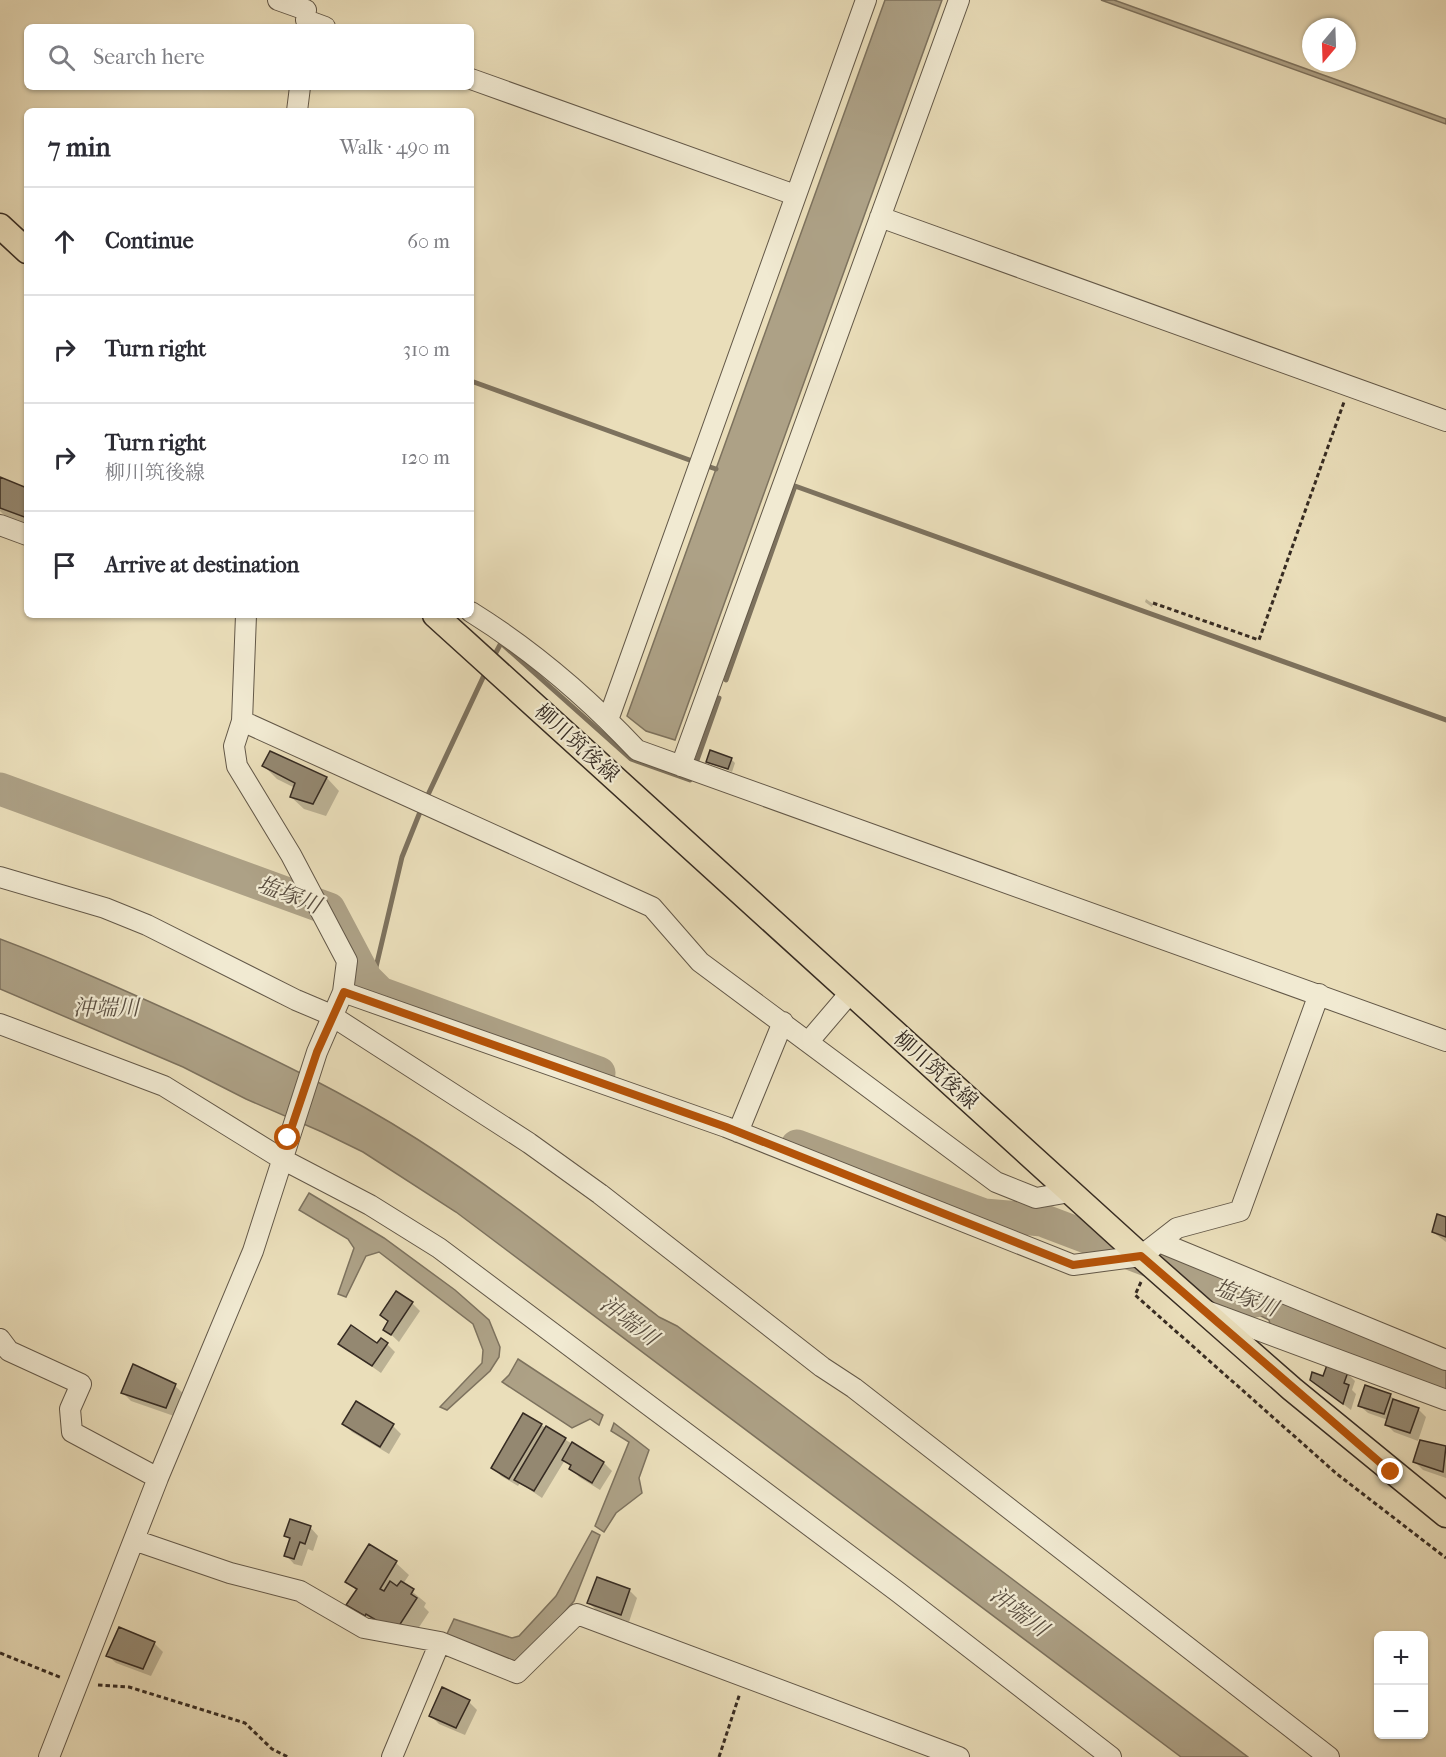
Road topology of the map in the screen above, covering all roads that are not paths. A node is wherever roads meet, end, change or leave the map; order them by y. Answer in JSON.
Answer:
{"nodes":[{"id":1,"x":278,"y":0,"type":"edge"},
{"id":2,"x":866,"y":0,"type":"edge"},
{"id":3,"x":958,"y":0,"type":"edge"},
{"id":4,"x":306,"y":14,"type":"edge"},
{"id":5,"x":321,"y":24,"type":"edge"},
{"id":6,"x":474,"y":80,"type":"edge"},
{"id":7,"x":300,"y":90,"type":"edge"},
{"id":8,"x":297,"y":108,"type":"edge"},
{"id":9,"x":795,"y":195,"type":"junction"},
{"id":10,"x":880,"y":217,"type":"junction"},
{"id":11,"x":0,"y":226,"type":"edge"},
{"id":12,"x":24,"y":248,"type":"edge"},
{"id":13,"x":1446,"y":421,"type":"edge"},
{"id":14,"x":0,"y":525,"type":"edge"},
{"id":15,"x":24,"y":534,"type":"edge"},
{"id":16,"x":474,"y":614,"type":"edge"},
{"id":17,"x":246,"y":618,"type":"edge"},
{"id":18,"x":438,"y":618,"type":"edge"},
{"id":19,"x":608,"y":720,"type":"junction"},
{"id":20,"x":242,"y":721,"type":"junction"},
{"id":21,"x":681,"y":766,"type":"junction"},
{"id":22,"x":0,"y":877,"type":"edge"},
{"id":23,"x":344,"y":992,"type":"junction"},
{"id":24,"x":850,"y":993,"type":"junction"},
{"id":25,"x":1319,"y":994,"type":"junction"},
{"id":26,"x":333,"y":1017,"type":"junction"},
{"id":27,"x":783,"y":1022,"type":"junction"},
{"id":28,"x":0,"y":1024,"type":"edge"},
{"id":29,"x":809,"y":1041,"type":"junction"},
{"id":30,"x":1446,"y":1041,"type":"edge"},
{"id":31,"x":738,"y":1132,"type":"junction"},
{"id":32,"x":282,"y":1159,"type":"junction"},
{"id":33,"x":1070,"y":1192,"type":"junction"},
{"id":34,"x":1149,"y":1254,"type":"junction"},
{"id":35,"x":1200,"y":1308,"type":"junction"},
{"id":36,"x":0,"y":1339,"type":"edge"},
{"id":37,"x":1446,"y":1360,"type":"edge"},
{"id":38,"x":1446,"y":1400,"type":"edge"},
{"id":39,"x":158,"y":1479,"type":"junction"},
{"id":40,"x":1446,"y":1515,"type":"edge"},
{"id":41,"x":134,"y":1540,"type":"junction"},
{"id":42,"x":440,"y":1642,"type":"junction"},
{"id":43,"x":49,"y":1757,"type":"edge"},
{"id":44,"x":392,"y":1757,"type":"edge"},
{"id":45,"x":960,"y":1757,"type":"edge"},
{"id":46,"x":1111,"y":1757,"type":"edge"},
{"id":47,"x":1329,"y":1757,"type":"edge"}],
"edges":[{"from":1,"to":4,"type":"street"},
{"from":2,"to":9,"type":"street"},
{"from":3,"to":10,"type":"street"},
{"from":4,"to":5,"type":"street"},
{"from":6,"to":9,"type":"street"},
{"from":7,"to":8,"type":"street"},
{"from":9,"to":19,"type":"street"},
{"from":10,"to":13,"type":"street"},
{"from":10,"to":21,"type":"street"},
{"from":11,"to":12,"type":"main road"},
{"from":14,"to":15,"type":"street"},
{"from":16,"to":19,"type":"street"},
{"from":17,"to":20,"type":"street"},
{"from":18,"to":24,"type":"main road","name":"柳川筑後線"},
{"from":19,"to":21,"type":"street"},
{"from":20,"to":23,"type":"street"},
{"from":20,"to":27,"type":"street"},
{"from":21,"to":25,"type":"street"},
{"from":22,"to":26,"type":"street"},
{"from":23,"to":26,"type":"street"},
{"from":23,"to":31,"type":"street"},
{"from":24,"to":29,"type":"street"},
{"from":24,"to":33,"type":"main road","name":"柳川筑後線"},
{"from":25,"to":30,"type":"street"},
{"from":25,"to":34,"type":"street"},
{"from":26,"to":32,"type":"street"},
{"from":26,"to":47,"type":"street"},
{"from":27,"to":29,"type":"street"},
{"from":27,"to":31,"type":"street"},
{"from":28,"to":32,"type":"street"},
{"from":29,"to":33,"type":"street"},
{"from":31,"to":34,"type":"street"},
{"from":32,"to":39,"type":"street"},
{"from":32,"to":46,"type":"street"},
{"from":33,"to":34,"type":"main road","name":"柳川筑後線"},
{"from":34,"to":35,"type":"main road","name":"柳川筑後線"},
{"from":34,"to":37,"type":"street"},
{"from":35,"to":38,"type":"street"},
{"from":35,"to":40,"type":"main road","name":"柳川筑後線"},
{"from":36,"to":39,"type":"street"},
{"from":39,"to":41,"type":"street"},
{"from":41,"to":42,"type":"street"},
{"from":41,"to":43,"type":"street"},
{"from":42,"to":44,"type":"street"},
{"from":42,"to":45,"type":"street"}]}
